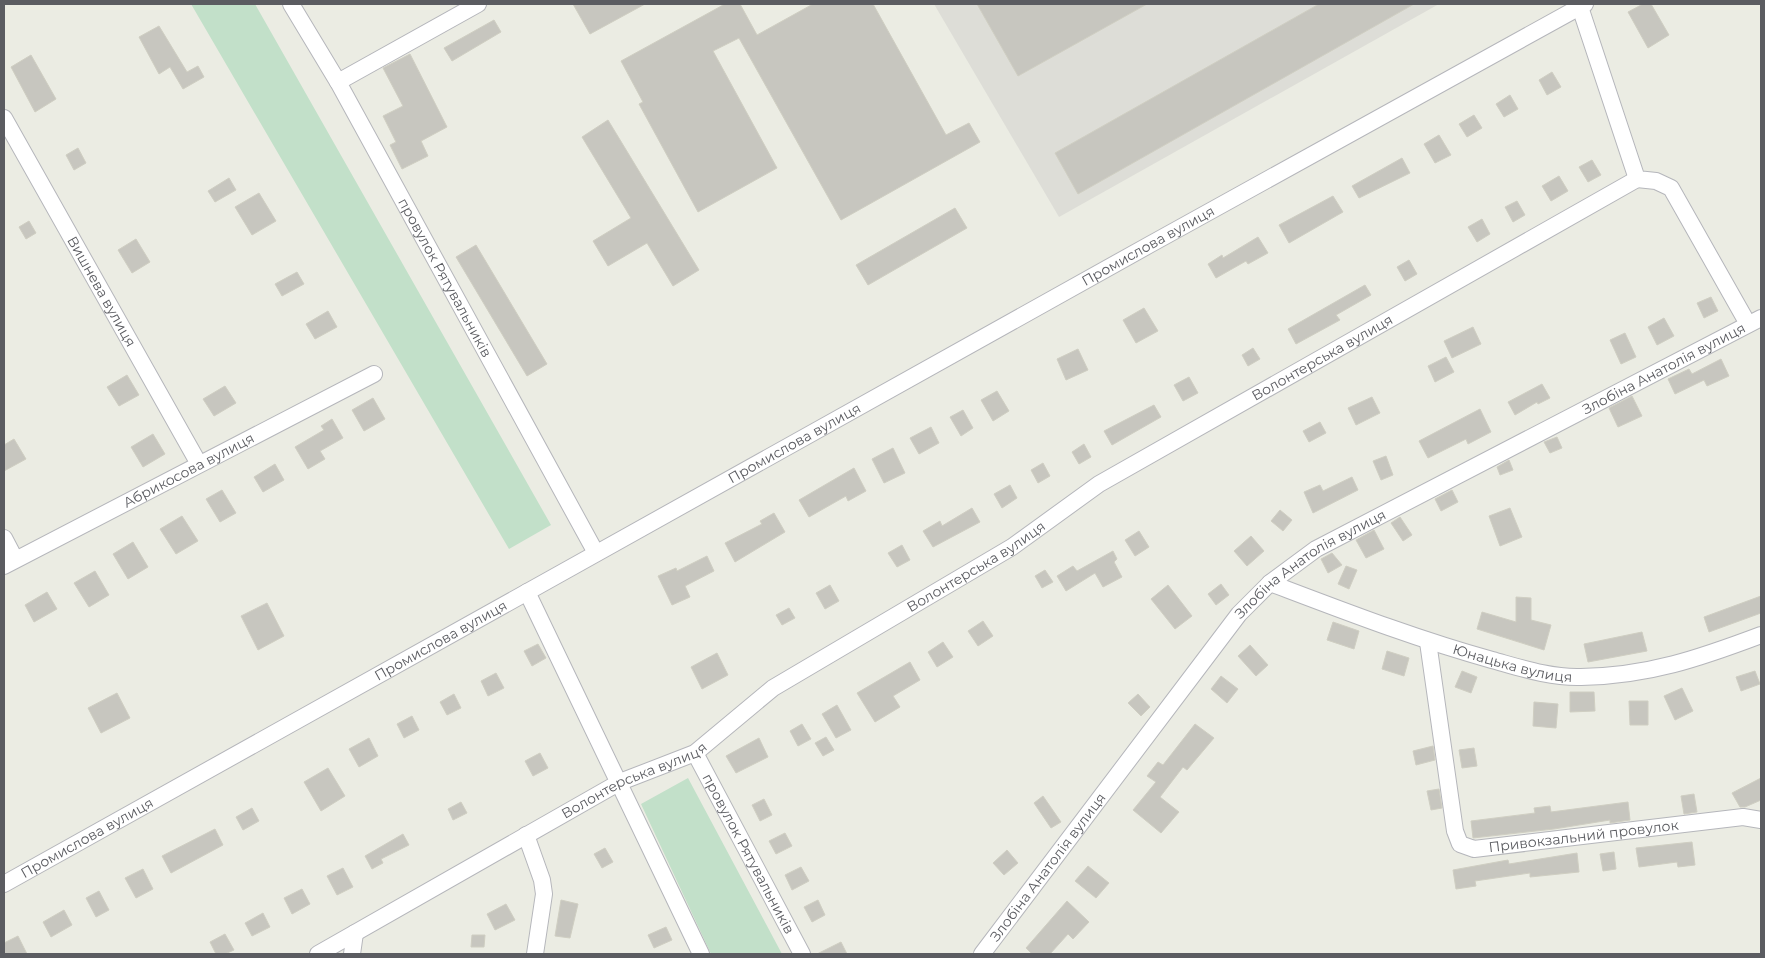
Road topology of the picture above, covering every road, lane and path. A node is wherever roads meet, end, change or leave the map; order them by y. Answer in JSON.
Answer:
{"nodes":[{"id":1,"x":292,"y":4,"type":"edge"},
{"id":2,"x":478,"y":4,"type":"edge"},
{"id":3,"x":1583,"y":5,"type":"edge"},
{"id":4,"x":338,"y":82,"type":"junction"},
{"id":5,"x":4,"y":118,"type":"edge"},
{"id":6,"x":1638,"y":179,"type":"junction"},
{"id":7,"x":1755,"y":321,"type":"edge"},
{"id":8,"x":374,"y":374,"type":"dead end"},
{"id":9,"x":199,"y":464,"type":"junction"},
{"id":10,"x":4,"y":538,"type":"edge"},
{"id":11,"x":596,"y":552,"type":"junction"},
{"id":12,"x":9,"y":562,"type":"edge"},
{"id":13,"x":1270,"y":583,"type":"junction"},
{"id":14,"x":528,"y":592,"type":"junction"},
{"id":15,"x":1761,"y":635,"type":"edge"},
{"id":16,"x":1428,"y":642,"type":"junction"},
{"id":17,"x":695,"y":753,"type":"junction"},
{"id":18,"x":620,"y":782,"type":"junction"},
{"id":19,"x":1761,"y":820,"type":"edge"},
{"id":20,"x":526,"y":835,"type":"junction"},
{"id":21,"x":4,"y":884,"type":"edge"},
{"id":22,"x":355,"y":933,"type":"junction"},
{"id":23,"x":318,"y":954,"type":"edge"},
{"id":24,"x":352,"y":954,"type":"edge"},
{"id":25,"x":535,"y":954,"type":"edge"},
{"id":26,"x":701,"y":954,"type":"edge"},
{"id":27,"x":802,"y":954,"type":"edge"},
{"id":28,"x":982,"y":954,"type":"edge"}],
"edges":[{"from":1,"to":4,"type":"street","name":"провулок Рятувальників"},
{"from":2,"to":4,"type":"street"},
{"from":3,"to":6,"type":"street"},
{"from":3,"to":11,"type":"street","name":"Промислова вулиця"},
{"from":4,"to":11,"type":"street","name":"провулок Рятувальників"},
{"from":5,"to":9,"type":"street","name":"Вишнева вулиця"},
{"from":6,"to":7,"type":"street"},
{"from":6,"to":17,"type":"street","name":"Волонтерська вулиця"},
{"from":7,"to":13,"type":"street","name":"Злобіна Анатолія вулиця"},
{"from":8,"to":9,"type":"street","name":"Абрикосова вулиця"},
{"from":9,"to":12,"type":"street","name":"Абрикосова вулиця"},
{"from":10,"to":12,"type":"street"},
{"from":11,"to":14,"type":"street","name":"Промислова вулиця"},
{"from":13,"to":16,"type":"street","name":"Юнацька вулиця"},
{"from":13,"to":28,"type":"street","name":"Злобіна Анатолія вулиця"},
{"from":14,"to":18,"type":"street"},
{"from":14,"to":21,"type":"street","name":"Промислова вулиця"},
{"from":15,"to":16,"type":"street","name":"Юнацька вулиця"},
{"from":16,"to":19,"type":"street","name":"Привокзальний провулок"},
{"from":17,"to":18,"type":"street","name":"Волонтерська вулиця"},
{"from":17,"to":27,"type":"street","name":"провулок Рятувальників"},
{"from":18,"to":20,"type":"street","name":"Волонтерська вулиця"},
{"from":18,"to":26,"type":"street"},
{"from":20,"to":22,"type":"street","name":"Волонтерська вулиця"},
{"from":20,"to":25,"type":"street"},
{"from":22,"to":23,"type":"street","name":"Волонтерська вулиця"},
{"from":22,"to":24,"type":"street"}]}
